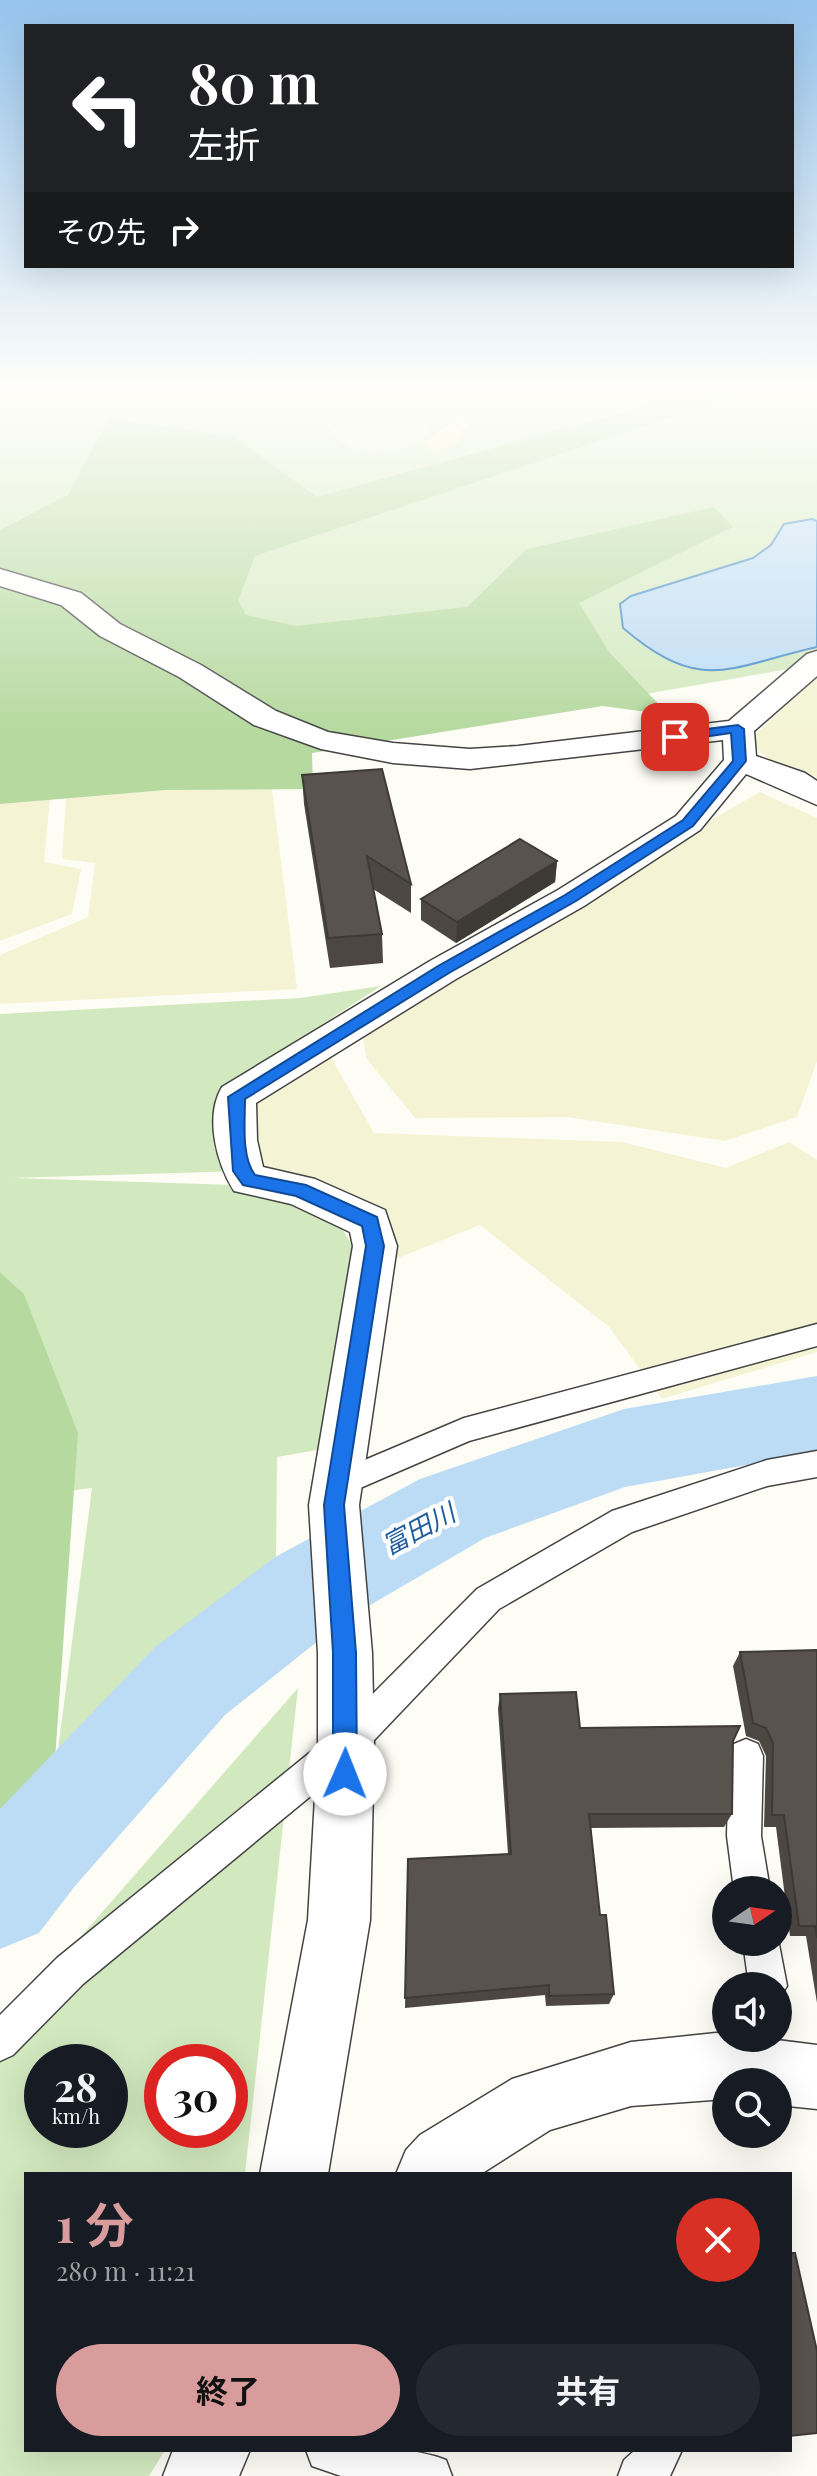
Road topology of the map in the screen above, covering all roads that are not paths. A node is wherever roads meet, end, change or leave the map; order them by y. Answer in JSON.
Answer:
{"nodes":[{"id":1,"x":0,"y":577,"type":"edge"},
{"id":2,"x":817,"y":660,"type":"edge"},
{"id":3,"x":739,"y":745,"type":"junction"},
{"id":4,"x":817,"y":795,"type":"edge"},
{"id":5,"x":817,"y":1335,"type":"edge"},
{"id":6,"x":817,"y":1464,"type":"edge"},
{"id":7,"x":335,"y":1495,"type":"junction"},
{"id":8,"x":346,"y":1745,"type":"junction"},
{"id":9,"x":746,"y":1756,"type":"dead end"},
{"id":10,"x":750,"y":1876,"type":"edge"},
{"id":11,"x":0,"y":2042,"type":"edge"},
{"id":12,"x":792,"y":2063,"type":"edge"},
{"id":13,"x":294,"y":2172,"type":"edge"},
{"id":14,"x":432,"y":2172,"type":"edge"},
{"id":15,"x":212,"y":2452,"type":"edge"},
{"id":16,"x":334,"y":2452,"type":"edge"},
{"id":17,"x":659,"y":2452,"type":"edge"},
{"id":18,"x":200,"y":2476,"type":"edge"},
{"id":19,"x":430,"y":2476,"type":"edge"},
{"id":20,"x":640,"y":2476,"type":"edge"}],
"edges":[{"from":1,"to":3,"type":"street"},
{"from":2,"to":3,"type":"street"},
{"from":3,"to":4,"type":"street"},
{"from":3,"to":7,"type":"street"},
{"from":5,"to":7,"type":"lane"},
{"from":6,"to":8,"type":"lane"},
{"from":7,"to":8,"type":"street"},
{"from":8,"to":11,"type":"lane"},
{"from":8,"to":13,"type":"street"},
{"from":9,"to":10,"type":"lane"},
{"from":12,"to":14,"type":"street"},
{"from":15,"to":18,"type":"street"},
{"from":16,"to":19,"type":"lane"},
{"from":17,"to":20,"type":"lane"}]}
